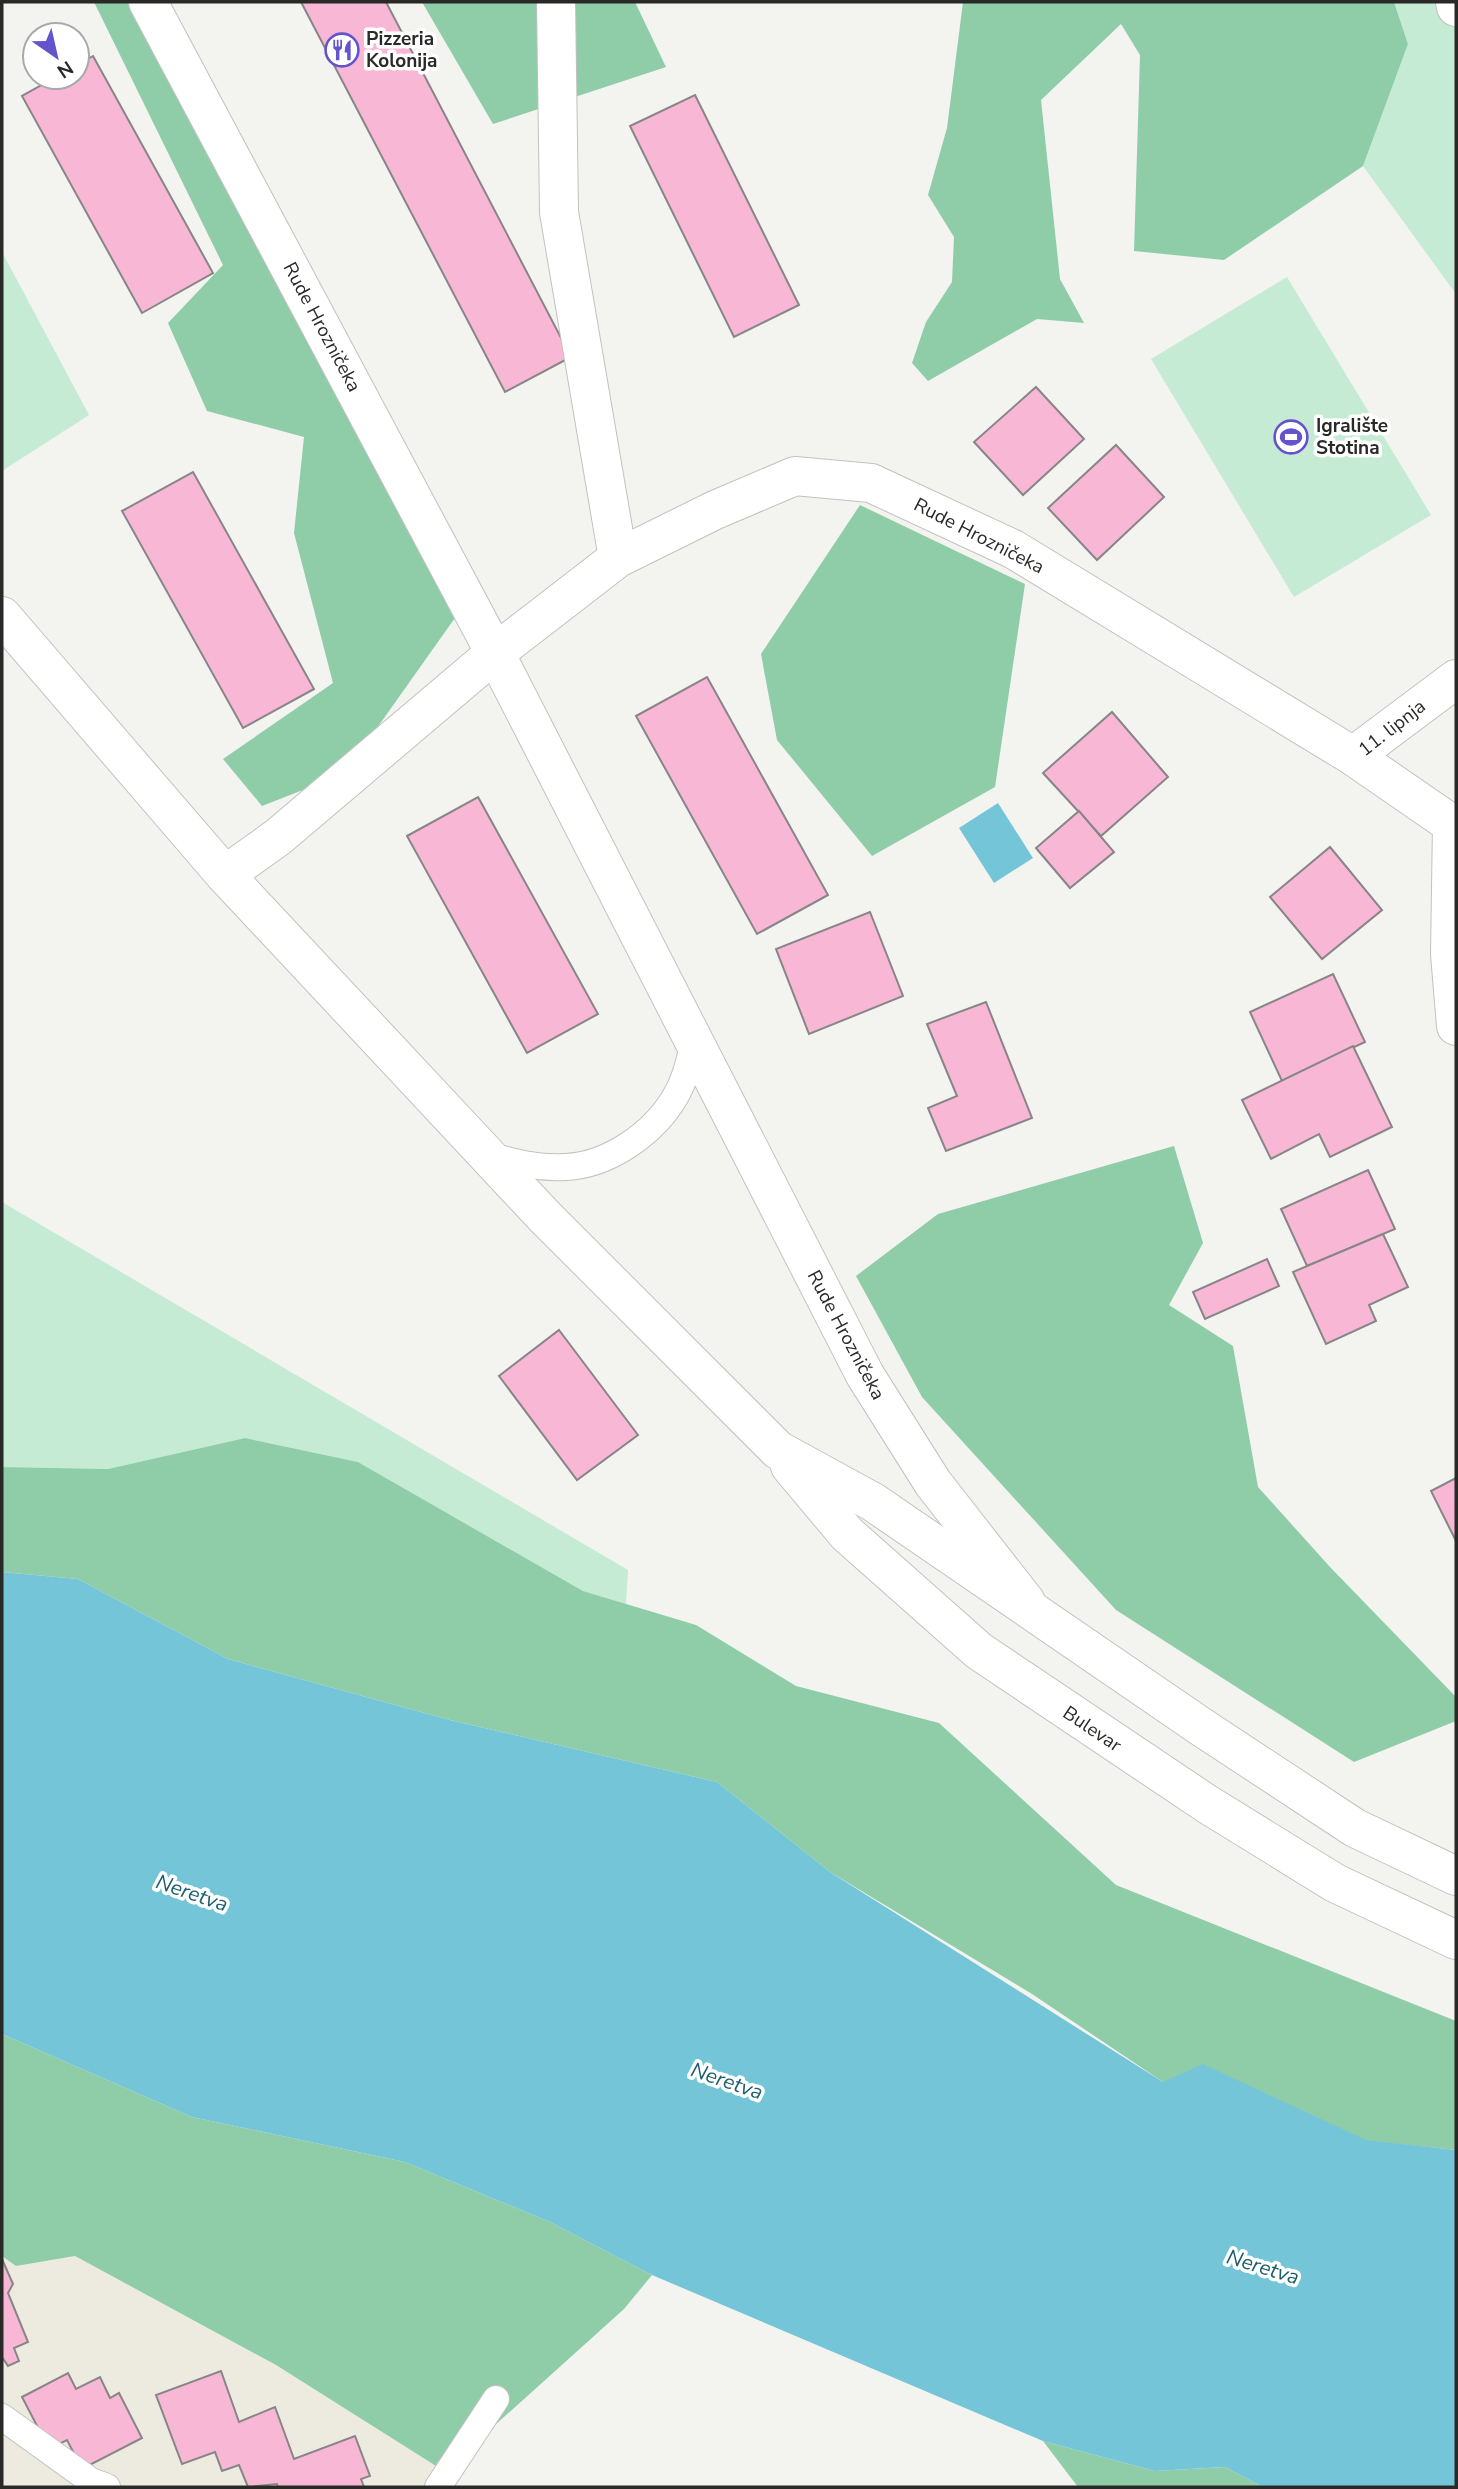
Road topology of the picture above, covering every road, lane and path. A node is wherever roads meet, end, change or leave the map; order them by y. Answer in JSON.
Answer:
{"nodes":[{"id":1,"x":148,"y":2,"type":"edge"},
{"id":2,"x":556,"y":2,"type":"edge"},
{"id":3,"x":1455,"y":2,"type":"edge"},
{"id":4,"x":1456,"y":7,"type":"edge"},
{"id":5,"x":618,"y":558,"type":"junction"},
{"id":6,"x":2,"y":616,"type":"edge"},
{"id":7,"x":495,"y":653,"type":"junction"},
{"id":8,"x":1456,"y":679,"type":"edge"},
{"id":9,"x":1353,"y":756,"type":"junction"},
{"id":10,"x":1454,"y":826,"type":"edge"},
{"id":11,"x":225,"y":875,"type":"junction"},
{"id":12,"x":1456,"y":1026,"type":"edge"},
{"id":13,"x":694,"y":1041,"type":"junction"},
{"id":14,"x":486,"y":1155,"type":"junction"},
{"id":15,"x":778,"y":1451,"type":"junction"},
{"id":16,"x":1031,"y":1609,"type":"junction"},
{"id":17,"x":1456,"y":1876,"type":"edge"},
{"id":18,"x":1456,"y":1940,"type":"edge"},
{"id":19,"x":496,"y":2399,"type":"dead end"},
{"id":20,"x":2,"y":2417,"type":"edge"},
{"id":21,"x":107,"y":2487,"type":"edge"},
{"id":22,"x":438,"y":2487,"type":"edge"}],
"edges":[{"from":1,"to":7,"type":"street","name":"Rude Hrozničeka"},
{"from":2,"to":5,"type":"street"},
{"from":3,"to":4,"type":"street"},
{"from":5,"to":7,"type":"street","name":"Rude Hrozničeka"},
{"from":5,"to":9,"type":"street","name":"Rude Hrozničeka"},
{"from":6,"to":11,"type":"street"},
{"from":7,"to":11,"type":"street","name":"Rude Hrozničeka"},
{"from":7,"to":13,"type":"street","name":"Rude Hrozničeka"},
{"from":8,"to":9,"type":"street","name":"11. lipnja"},
{"from":9,"to":10,"type":"street","name":"11. lipnja"},
{"from":10,"to":12,"type":"street","name":"11. lipnja"},
{"from":11,"to":14,"type":"street"},
{"from":13,"to":14,"type":"lane"},
{"from":13,"to":16,"type":"street","name":"Rude Hrozničeka"},
{"from":14,"to":15,"type":"street"},
{"from":15,"to":16,"type":"street"},
{"from":15,"to":18,"type":"street","name":"Bulevar"},
{"from":16,"to":17,"type":"street"},
{"from":19,"to":22,"type":"lane"},
{"from":20,"to":21,"type":"lane"}]}
